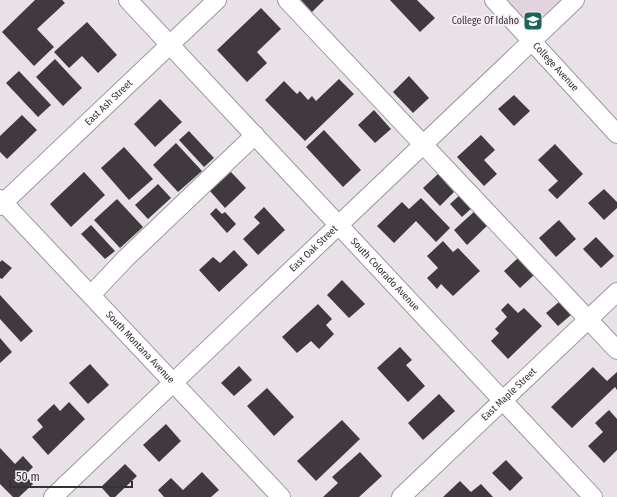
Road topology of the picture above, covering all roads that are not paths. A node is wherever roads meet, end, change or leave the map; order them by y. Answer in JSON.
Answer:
{"nodes":[{"id":1,"x":128,"y":0,"type":"edge"},
{"id":2,"x":218,"y":0,"type":"edge"},
{"id":3,"x":287,"y":0,"type":"edge"},
{"id":4,"x":494,"y":0,"type":"edge"},
{"id":5,"x":575,"y":0,"type":"edge"},
{"id":6,"x":532,"y":41,"type":"junction"},
{"id":7,"x":170,"y":45,"type":"junction"},
{"id":8,"x":617,"y":134,"type":"edge"},
{"id":9,"x":255,"y":135,"type":"junction"},
{"id":10,"x":423,"y":145,"type":"junction"},
{"id":11,"x":1,"y":202,"type":"edge"},
{"id":12,"x":339,"y":225,"type":"junction"},
{"id":13,"x":617,"y":292,"type":"edge"},
{"id":14,"x":91,"y":295,"type":"junction"},
{"id":15,"x":588,"y":320,"type":"junction"},
{"id":16,"x":617,"y":350,"type":"edge"},
{"id":17,"x":173,"y":382,"type":"junction"},
{"id":18,"x":503,"y":401,"type":"junction"},
{"id":19,"x":52,"y":497,"type":"edge"},
{"id":20,"x":280,"y":497,"type":"edge"},
{"id":21,"x":401,"y":497,"type":"edge"},
{"id":22,"x":593,"y":497,"type":"edge"}],
"edges":[{"from":1,"to":7,"type":"street","name":"South Colorado Avenue"},
{"from":2,"to":7,"type":"street","name":"East Ash Street"},
{"from":3,"to":10,"type":"street"},
{"from":4,"to":6,"type":"street","name":"College Avenue"},
{"from":5,"to":6,"type":"street","name":"East Oak Street"},
{"from":6,"to":8,"type":"street","name":"College Avenue"},
{"from":6,"to":10,"type":"street","name":"East Oak Street"},
{"from":7,"to":9,"type":"street","name":"South Colorado Avenue"},
{"from":7,"to":11,"type":"street","name":"East Ash Street"},
{"from":9,"to":12,"type":"street","name":"South Colorado Avenue"},
{"from":9,"to":14,"type":"street"},
{"from":10,"to":12,"type":"street","name":"East Oak Street"},
{"from":10,"to":15,"type":"street"},
{"from":11,"to":14,"type":"street","name":"South Montana Avenue"},
{"from":12,"to":17,"type":"street","name":"East Oak Street"},
{"from":12,"to":18,"type":"street","name":"South Colorado Avenue"},
{"from":13,"to":15,"type":"street","name":"East Maple Street"},
{"from":14,"to":17,"type":"street","name":"South Montana Avenue"},
{"from":15,"to":16,"type":"street"},
{"from":15,"to":18,"type":"street","name":"East Maple Street"},
{"from":17,"to":19,"type":"street","name":"East Oak Street"},
{"from":17,"to":20,"type":"street","name":"South Montana Avenue"},
{"from":18,"to":21,"type":"street","name":"East Maple Street"},
{"from":18,"to":22,"type":"street","name":"South Colorado Avenue"}]}
